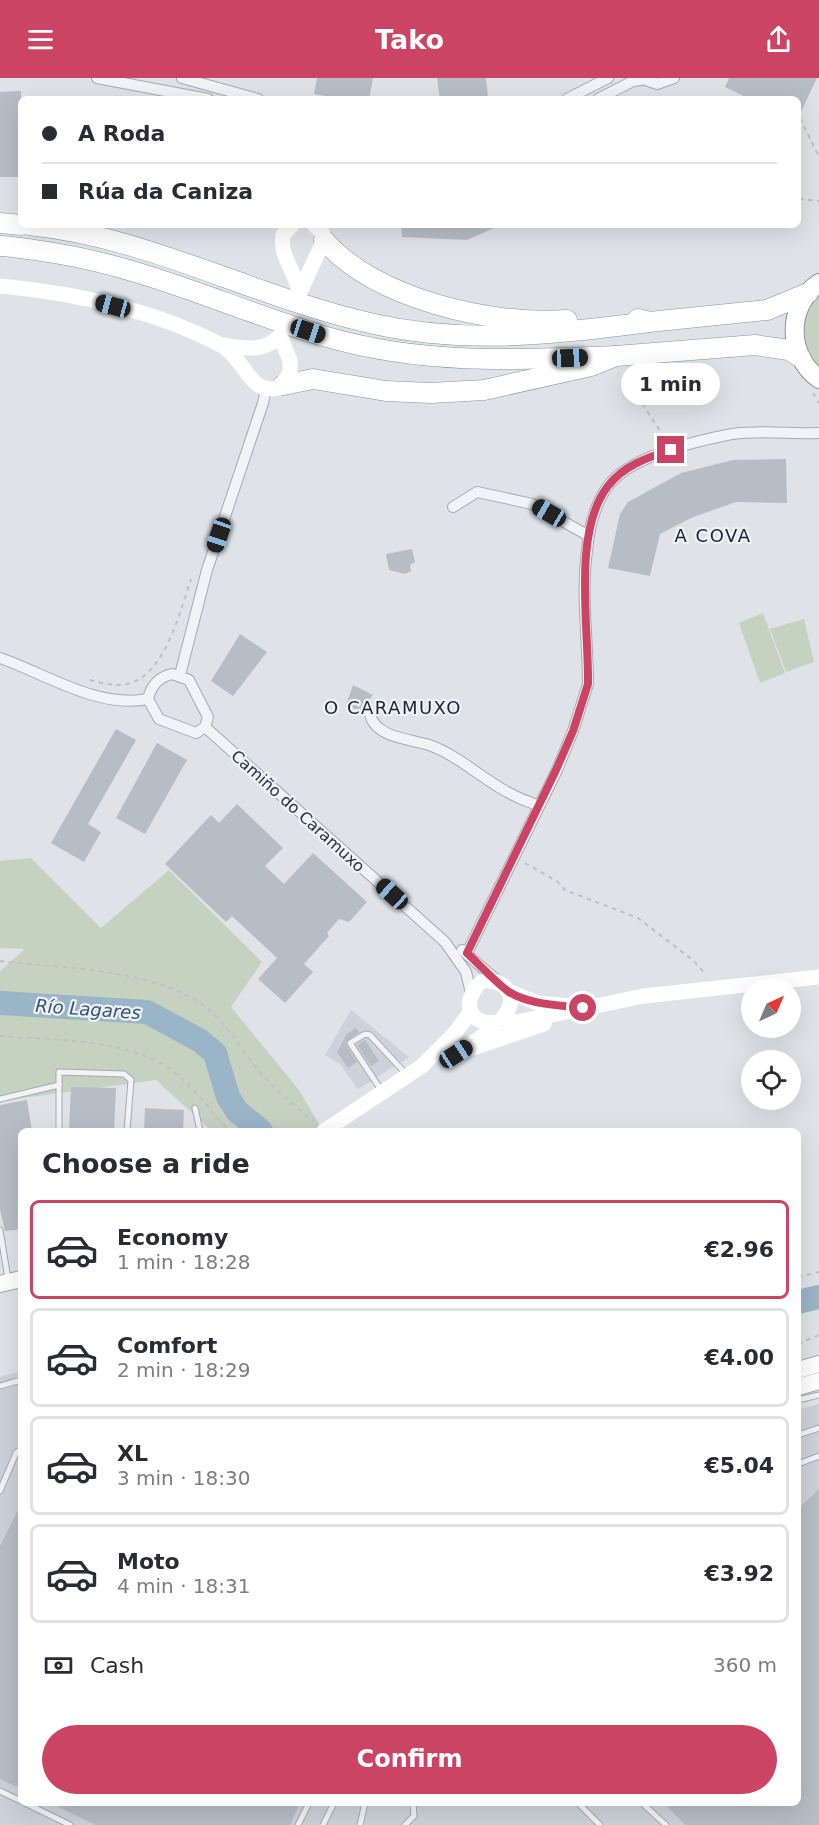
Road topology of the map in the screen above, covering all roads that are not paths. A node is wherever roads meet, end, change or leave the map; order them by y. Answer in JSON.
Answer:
{"nodes":[{"id":1,"x":97,"y":78,"type":"edge"},
{"id":2,"x":182,"y":78,"type":"edge"},
{"id":3,"x":608,"y":78,"type":"edge"},
{"id":4,"x":674,"y":78,"type":"edge"},
{"id":5,"x":640,"y":79,"type":"edge"},
{"id":6,"x":192,"y":96,"type":"edge"},
{"id":7,"x":247,"y":96,"type":"edge"},
{"id":8,"x":573,"y":96,"type":"edge"},
{"id":9,"x":604,"y":96,"type":"edge"},
{"id":10,"x":0,"y":223,"type":"edge"},
{"id":11,"x":18,"y":225,"type":"edge"},
{"id":12,"x":48,"y":228,"type":"edge"},
{"id":13,"x":289,"y":228,"type":"edge"},
{"id":14,"x":321,"y":231,"type":"edge"},
{"id":15,"x":0,"y":246,"type":"edge"},
{"id":16,"x":0,"y":286,"type":"edge"},
{"id":17,"x":813,"y":287,"type":"edge"},
{"id":18,"x":649,"y":322,"type":"junction"},
{"id":19,"x":220,"y":344,"type":"junction"},
{"id":20,"x":265,"y":347,"type":"junction"},
{"id":21,"x":800,"y":357,"type":"junction"},
{"id":22,"x":621,"y":364,"type":"junction"},
{"id":23,"x":248,"y":370,"type":"junction"},
{"id":24,"x":819,"y":379,"type":"edge"},
{"id":25,"x":274,"y":387,"type":"junction"},
{"id":26,"x":819,"y":433,"type":"edge"},
{"id":27,"x":453,"y":507,"type":"dead end"},
{"id":28,"x":589,"y":536,"type":"junction"},
{"id":29,"x":0,"y":658,"type":"edge"},
{"id":30,"x":180,"y":675,"type":"junction"},
{"id":31,"x":148,"y":699,"type":"junction"},
{"id":32,"x":370,"y":714,"type":"dead end"},
{"id":33,"x":205,"y":727,"type":"junction"},
{"id":34,"x":539,"y":806,"type":"junction"},
{"id":35,"x":446,"y":942,"type":"junction"},
{"id":36,"x":467,"y":953,"type":"junction"},
{"id":37,"x":819,"y":977,"type":"edge"},
{"id":38,"x":504,"y":987,"type":"junction"},
{"id":39,"x":471,"y":993,"type":"junction"},
{"id":40,"x":583,"y":1008,"type":"junction"},
{"id":41,"x":471,"y":1011,"type":"junction"},
{"id":42,"x":501,"y":1019,"type":"junction"},
{"id":43,"x":456,"y":1054,"type":"junction"},
{"id":44,"x":422,"y":1065,"type":"junction"},
{"id":45,"x":407,"y":1075,"type":"junction"},
{"id":46,"x":59,"y":1085,"type":"junction"},
{"id":47,"x":381,"y":1091,"type":"junction"},
{"id":48,"x":0,"y":1099,"type":"edge"},
{"id":49,"x":195,"y":1108,"type":"dead end"},
{"id":50,"x":320,"y":1126,"type":"edge"},
{"id":51,"x":59,"y":1128,"type":"edge"},
{"id":52,"x":127,"y":1128,"type":"edge"},
{"id":53,"x":199,"y":1128,"type":"edge"},
{"id":54,"x":0,"y":1230,"type":"edge"},
{"id":55,"x":10,"y":1282,"type":"edge"},
{"id":56,"x":819,"y":1364,"type":"edge"},
{"id":57,"x":801,"y":1369,"type":"edge"},
{"id":58,"x":18,"y":1381,"type":"edge"},
{"id":59,"x":819,"y":1381,"type":"edge"},
{"id":60,"x":0,"y":1386,"type":"edge"},
{"id":61,"x":801,"y":1386,"type":"edge"},
{"id":62,"x":819,"y":1395,"type":"edge"},
{"id":63,"x":801,"y":1399,"type":"edge"},
{"id":64,"x":819,"y":1428,"type":"edge"},
{"id":65,"x":801,"y":1434,"type":"edge"},
{"id":66,"x":18,"y":1455,"type":"edge"},
{"id":67,"x":819,"y":1456,"type":"edge"},
{"id":68,"x":801,"y":1463,"type":"edge"},
{"id":69,"x":0,"y":1491,"type":"edge"},
{"id":70,"x":0,"y":1791,"type":"edge"},
{"id":71,"x":18,"y":1800,"type":"edge"},
{"id":72,"x":32,"y":1806,"type":"edge"},
{"id":73,"x":308,"y":1806,"type":"edge"},
{"id":74,"x":332,"y":1806,"type":"edge"},
{"id":75,"x":365,"y":1806,"type":"edge"},
{"id":76,"x":413,"y":1806,"type":"edge"},
{"id":77,"x":581,"y":1806,"type":"edge"},
{"id":78,"x":645,"y":1806,"type":"edge"},
{"id":79,"x":70,"y":1825,"type":"edge"},
{"id":80,"x":298,"y":1825,"type":"edge"},
{"id":81,"x":323,"y":1825,"type":"edge"},
{"id":82,"x":360,"y":1825,"type":"edge"},
{"id":83,"x":405,"y":1825,"type":"edge"},
{"id":84,"x":600,"y":1825,"type":"edge"},
{"id":85,"x":666,"y":1825,"type":"edge"}],
"edges":[{"from":1,"to":6,"type":"street"},
{"from":2,"to":7,"type":"street"},
{"from":3,"to":8,"type":"street"},
{"from":4,"to":5,"type":"street"},
{"from":5,"to":9,"type":"street"},
{"from":10,"to":11,"type":"highway"},
{"from":12,"to":18,"type":"highway"},
{"from":13,"to":14,"type":"main road"},
{"from":14,"to":18,"type":"highway"},
{"from":15,"to":22,"type":"highway"},
{"from":16,"to":19,"type":"main road"},
{"from":17,"to":18,"type":"highway"},
{"from":17,"to":21,"type":"highway"},
{"from":19,"to":20,"type":"main road"},
{"from":19,"to":23,"type":"main road"},
{"from":20,"to":23,"type":"main road"},
{"from":20,"to":25,"type":"main road"},
{"from":21,"to":22,"type":"highway"},
{"from":21,"to":24,"type":"highway"},
{"from":22,"to":25,"type":"highway"},
{"from":23,"to":25,"type":"main road"},
{"from":25,"to":30,"type":"street"},
{"from":26,"to":28,"type":"street"},
{"from":27,"to":28,"type":"street"},
{"from":28,"to":34,"type":"street"},
{"from":29,"to":31,"type":"street"},
{"from":30,"to":31,"type":"street"},
{"from":30,"to":33,"type":"street"},
{"from":31,"to":33,"type":"street"},
{"from":32,"to":34,"type":"street"},
{"from":33,"to":35,"type":"street","name":"Camiño do Caramuxo"},
{"from":34,"to":36,"type":"street"},
{"from":35,"to":36,"type":"street","name":"Camiño do Caramuxo"},
{"from":35,"to":39,"type":"street","name":"Camiño do Caramuxo"},
{"from":36,"to":38,"type":"street","name":"Camiño do Caramuxo"},
{"from":37,"to":40,"type":"main road"},
{"from":38,"to":39,"type":"main road"},
{"from":38,"to":40,"type":"main road"},
{"from":38,"to":42,"type":"main road"},
{"from":39,"to":41,"type":"main road"},
{"from":40,"to":42,"type":"main road"},
{"from":40,"to":43,"type":"main road"},
{"from":41,"to":42,"type":"main road"},
{"from":41,"to":44,"type":"main road"},
{"from":42,"to":43,"type":"main road"},
{"from":43,"to":44,"type":"main road"},
{"from":44,"to":45,"type":"main road"},
{"from":45,"to":47,"type":"main road"},
{"from":45,"to":47,"type":"lane"},
{"from":46,"to":48,"type":"lane"},
{"from":46,"to":51,"type":"lane"},
{"from":46,"to":52,"type":"lane"},
{"from":47,"to":50,"type":"main road"},
{"from":49,"to":53,"type":"lane"},
{"from":54,"to":55,"type":"lane"},
{"from":56,"to":57,"type":"main road"},
{"from":58,"to":60,"type":"lane"},
{"from":59,"to":61,"type":"main road"},
{"from":62,"to":63,"type":"lane"},
{"from":64,"to":65,"type":"lane"},
{"from":66,"to":69,"type":"lane"},
{"from":67,"to":68,"type":"lane"},
{"from":70,"to":71,"type":"lane"},
{"from":72,"to":79,"type":"lane"},
{"from":73,"to":80,"type":"lane"},
{"from":74,"to":81,"type":"lane"},
{"from":75,"to":82,"type":"lane"},
{"from":76,"to":83,"type":"lane"},
{"from":77,"to":84,"type":"lane"},
{"from":78,"to":85,"type":"lane"}]}
